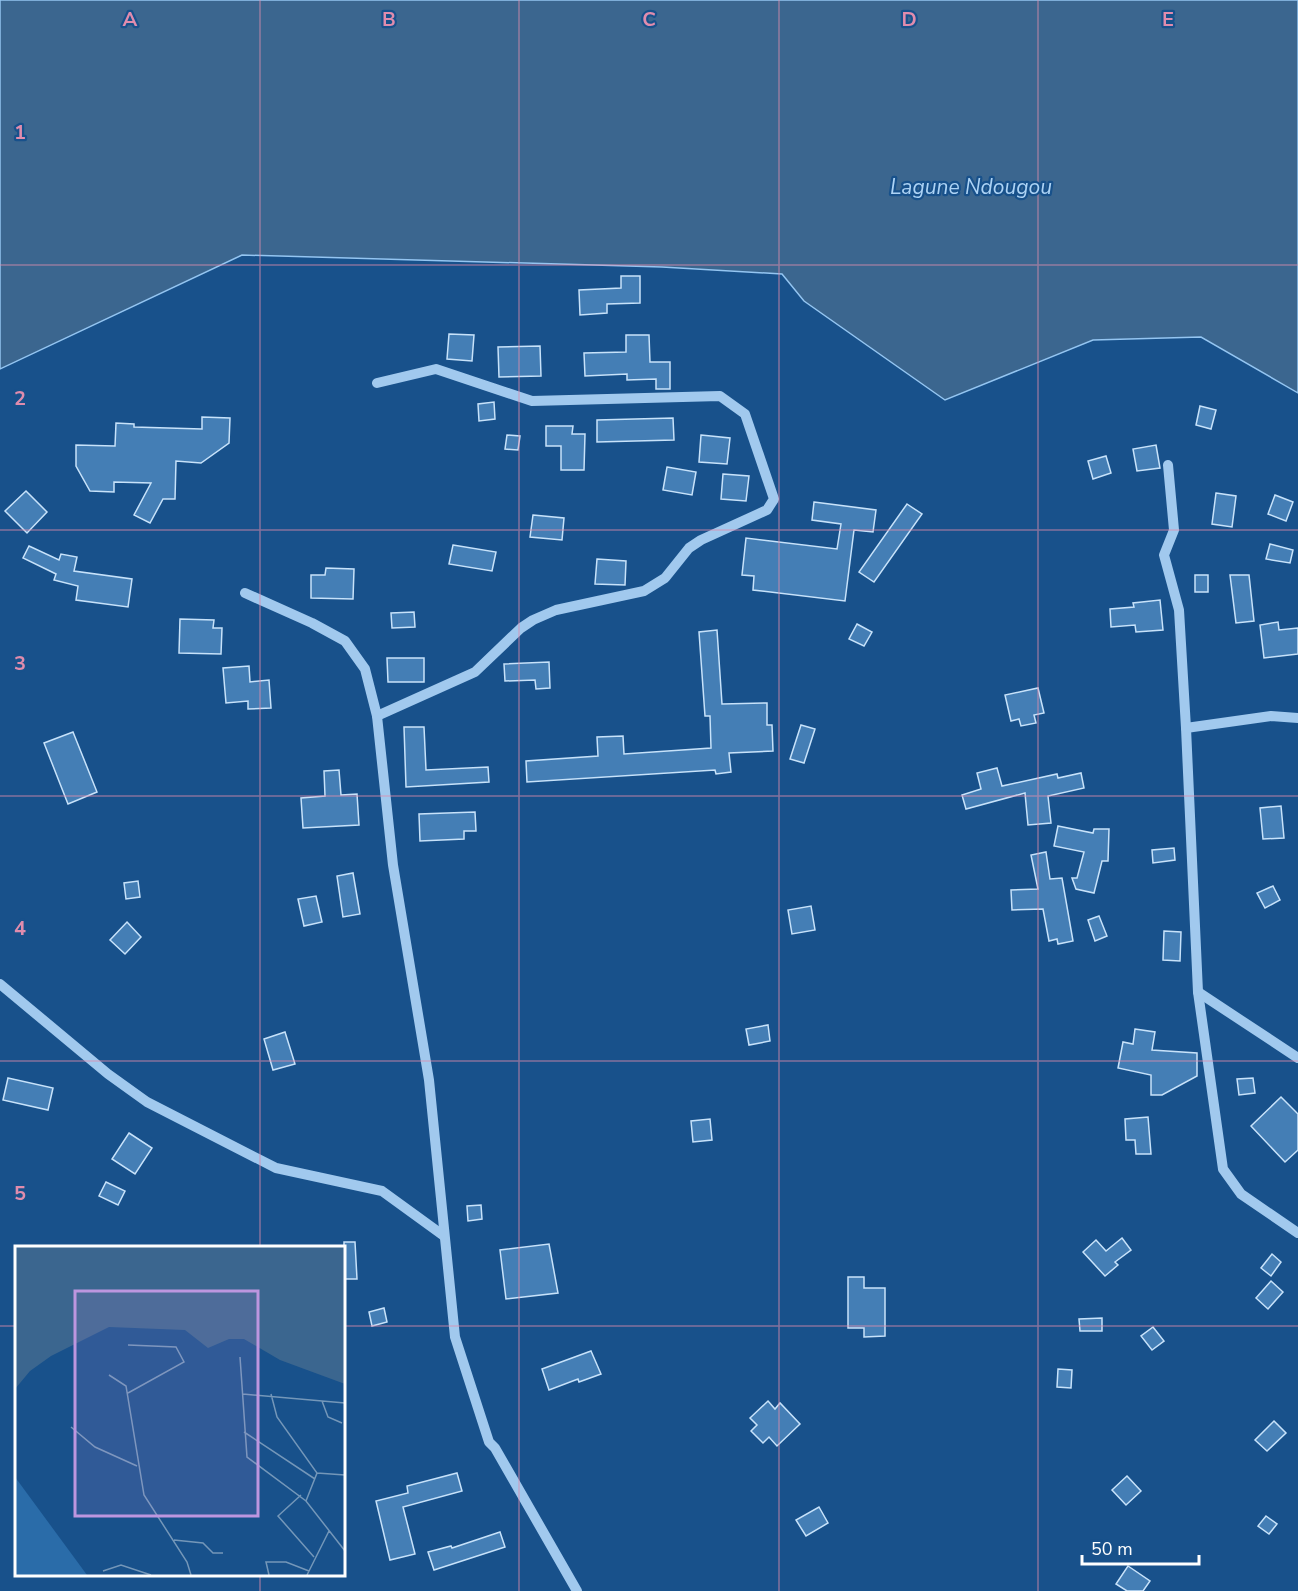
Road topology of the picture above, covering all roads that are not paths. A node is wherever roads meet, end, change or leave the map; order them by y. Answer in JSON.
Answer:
{"nodes":[{"id":1,"x":377,"y":383,"type":"dead end"},
{"id":2,"x":1168,"y":465,"type":"dead end"},
{"id":3,"x":245,"y":593,"type":"dead end"},
{"id":4,"x":376,"y":716,"type":"junction"},
{"id":5,"x":1298,"y":718,"type":"edge"},
{"id":6,"x":1186,"y":728,"type":"junction"},
{"id":7,"x":0,"y":984,"type":"edge"},
{"id":8,"x":1198,"y":992,"type":"junction"},
{"id":9,"x":1298,"y":1058,"type":"edge"},
{"id":10,"x":1298,"y":1233,"type":"edge"},
{"id":11,"x":444,"y":1236,"type":"junction"},
{"id":12,"x":577,"y":1591,"type":"edge"}],
"edges":[{"from":1,"to":4,"type":"street"},
{"from":2,"to":6,"type":"street"},
{"from":3,"to":4,"type":"street"},
{"from":4,"to":11,"type":"street"},
{"from":5,"to":6,"type":"street"},
{"from":6,"to":8,"type":"street"},
{"from":7,"to":11,"type":"street"},
{"from":8,"to":9,"type":"street"},
{"from":8,"to":10,"type":"street"},
{"from":11,"to":12,"type":"street"}]}
